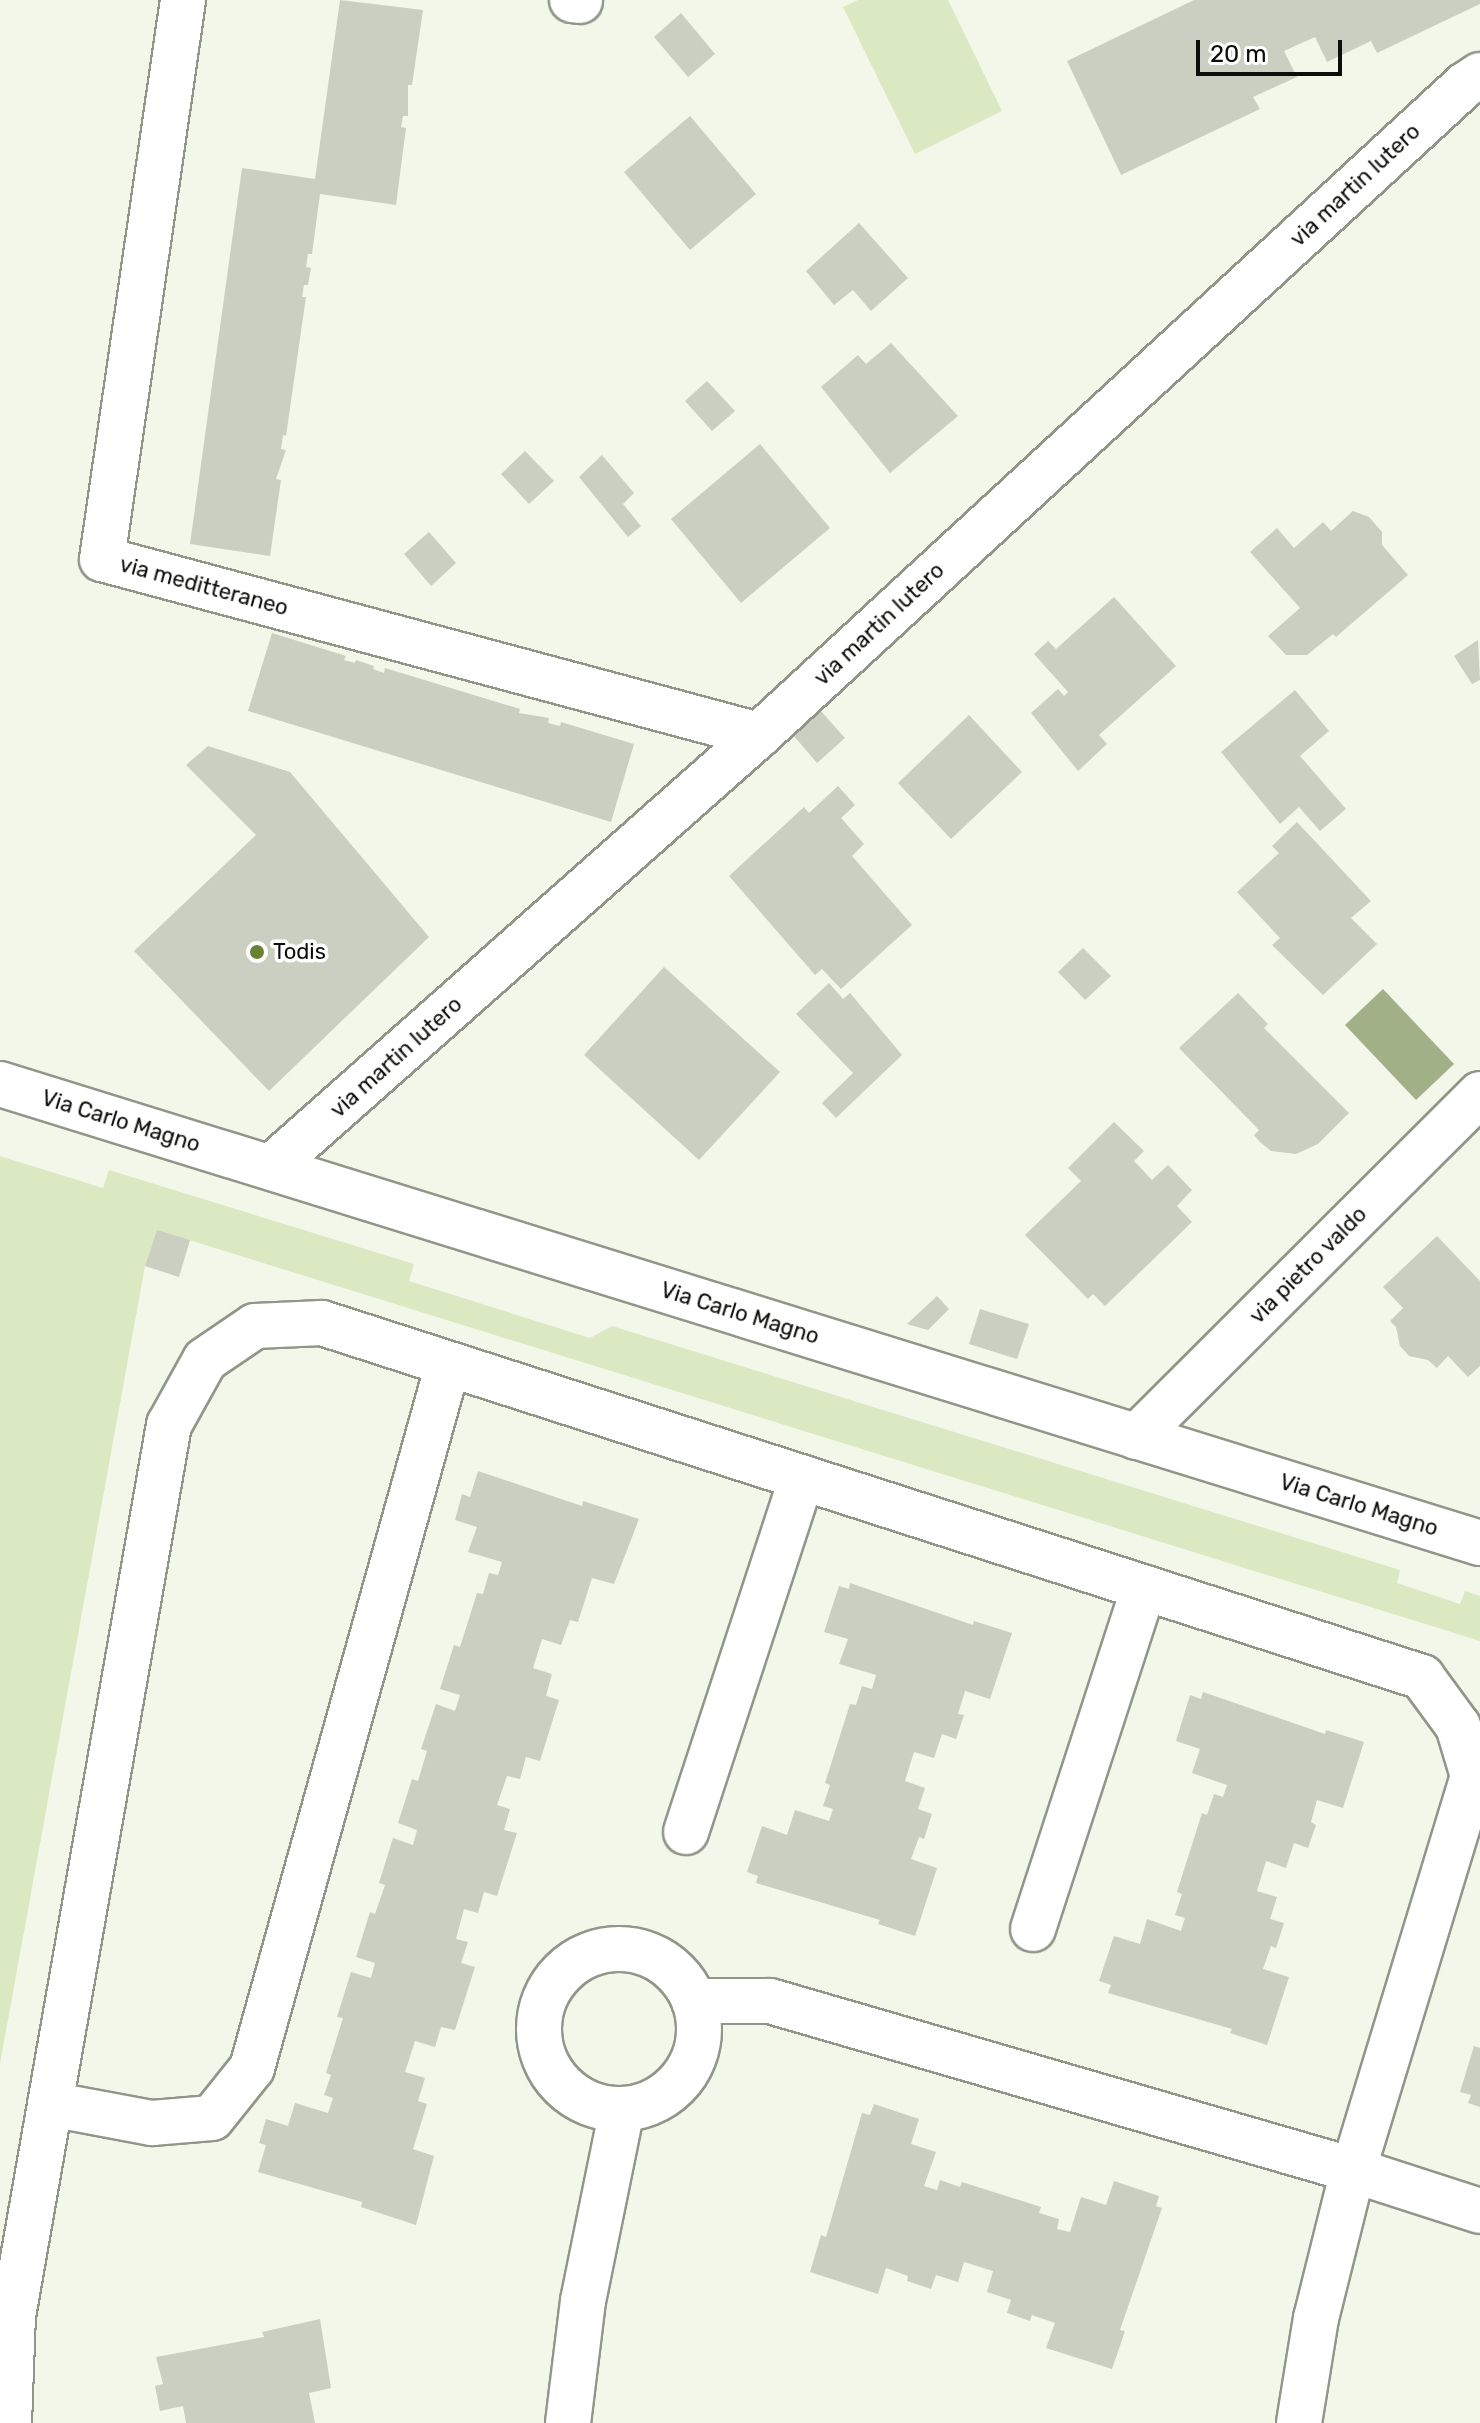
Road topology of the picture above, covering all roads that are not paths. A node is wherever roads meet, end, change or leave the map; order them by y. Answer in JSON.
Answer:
{"nodes":[{"id":1,"x":183,"y":0,"type":"edge"},
{"id":2,"x":572,"y":0,"type":"edge"},
{"id":3,"x":580,"y":1,"type":"edge"},
{"id":4,"x":1480,"y":75,"type":"edge"},
{"id":5,"x":759,"y":735,"type":"junction"},
{"id":6,"x":0,"y":1084,"type":"edge"},
{"id":7,"x":1480,"y":1094,"type":"edge"},
{"id":8,"x":271,"y":1167,"type":"junction"},
{"id":9,"x":448,"y":1364,"type":"junction"},
{"id":10,"x":1136,"y":1437,"type":"junction"},
{"id":11,"x":802,"y":1477,"type":"junction"},
{"id":12,"x":1480,"y":1543,"type":"edge"},
{"id":13,"x":1144,"y":1588,"type":"junction"},
{"id":14,"x":686,"y":1832,"type":"dead end"},
{"id":15,"x":1033,"y":1929,"type":"dead end"},
{"id":16,"x":694,"y":2001,"type":"junction"},
{"id":17,"x":50,"y":2104,"type":"junction"},
{"id":18,"x":622,"y":2109,"type":"junction"},
{"id":19,"x":1353,"y":2170,"type":"junction"},
{"id":20,"x":1480,"y":2211,"type":"edge"},
{"id":21,"x":9,"y":2423,"type":"edge"},
{"id":22,"x":568,"y":2423,"type":"edge"},
{"id":23,"x":1299,"y":2423,"type":"edge"}],
"edges":[{"from":1,"to":5,"type":"street","name":"via meditteraneo"},
{"from":2,"to":3,"type":"street"},
{"from":4,"to":5,"type":"street","name":"via martin lutero"},
{"from":5,"to":8,"type":"street","name":"via martin lutero"},
{"from":6,"to":8,"type":"street","name":"Via Carlo Magno"},
{"from":7,"to":10,"type":"street","name":"via pietro valdo"},
{"from":8,"to":10,"type":"street","name":"Via Carlo Magno"},
{"from":9,"to":11,"type":"street"},
{"from":9,"to":17,"type":"street"},
{"from":9,"to":17,"type":"street"},
{"from":10,"to":12,"type":"street","name":"Via Carlo Magno"},
{"from":11,"to":13,"type":"street"},
{"from":11,"to":14,"type":"street"},
{"from":13,"to":15,"type":"street"},
{"from":13,"to":19,"type":"street"},
{"from":16,"to":18,"type":"street"},
{"from":16,"to":18,"type":"street"},
{"from":16,"to":19,"type":"street"},
{"from":17,"to":21,"type":"street"},
{"from":18,"to":22,"type":"street"},
{"from":19,"to":20,"type":"street"},
{"from":19,"to":23,"type":"street"}]}
